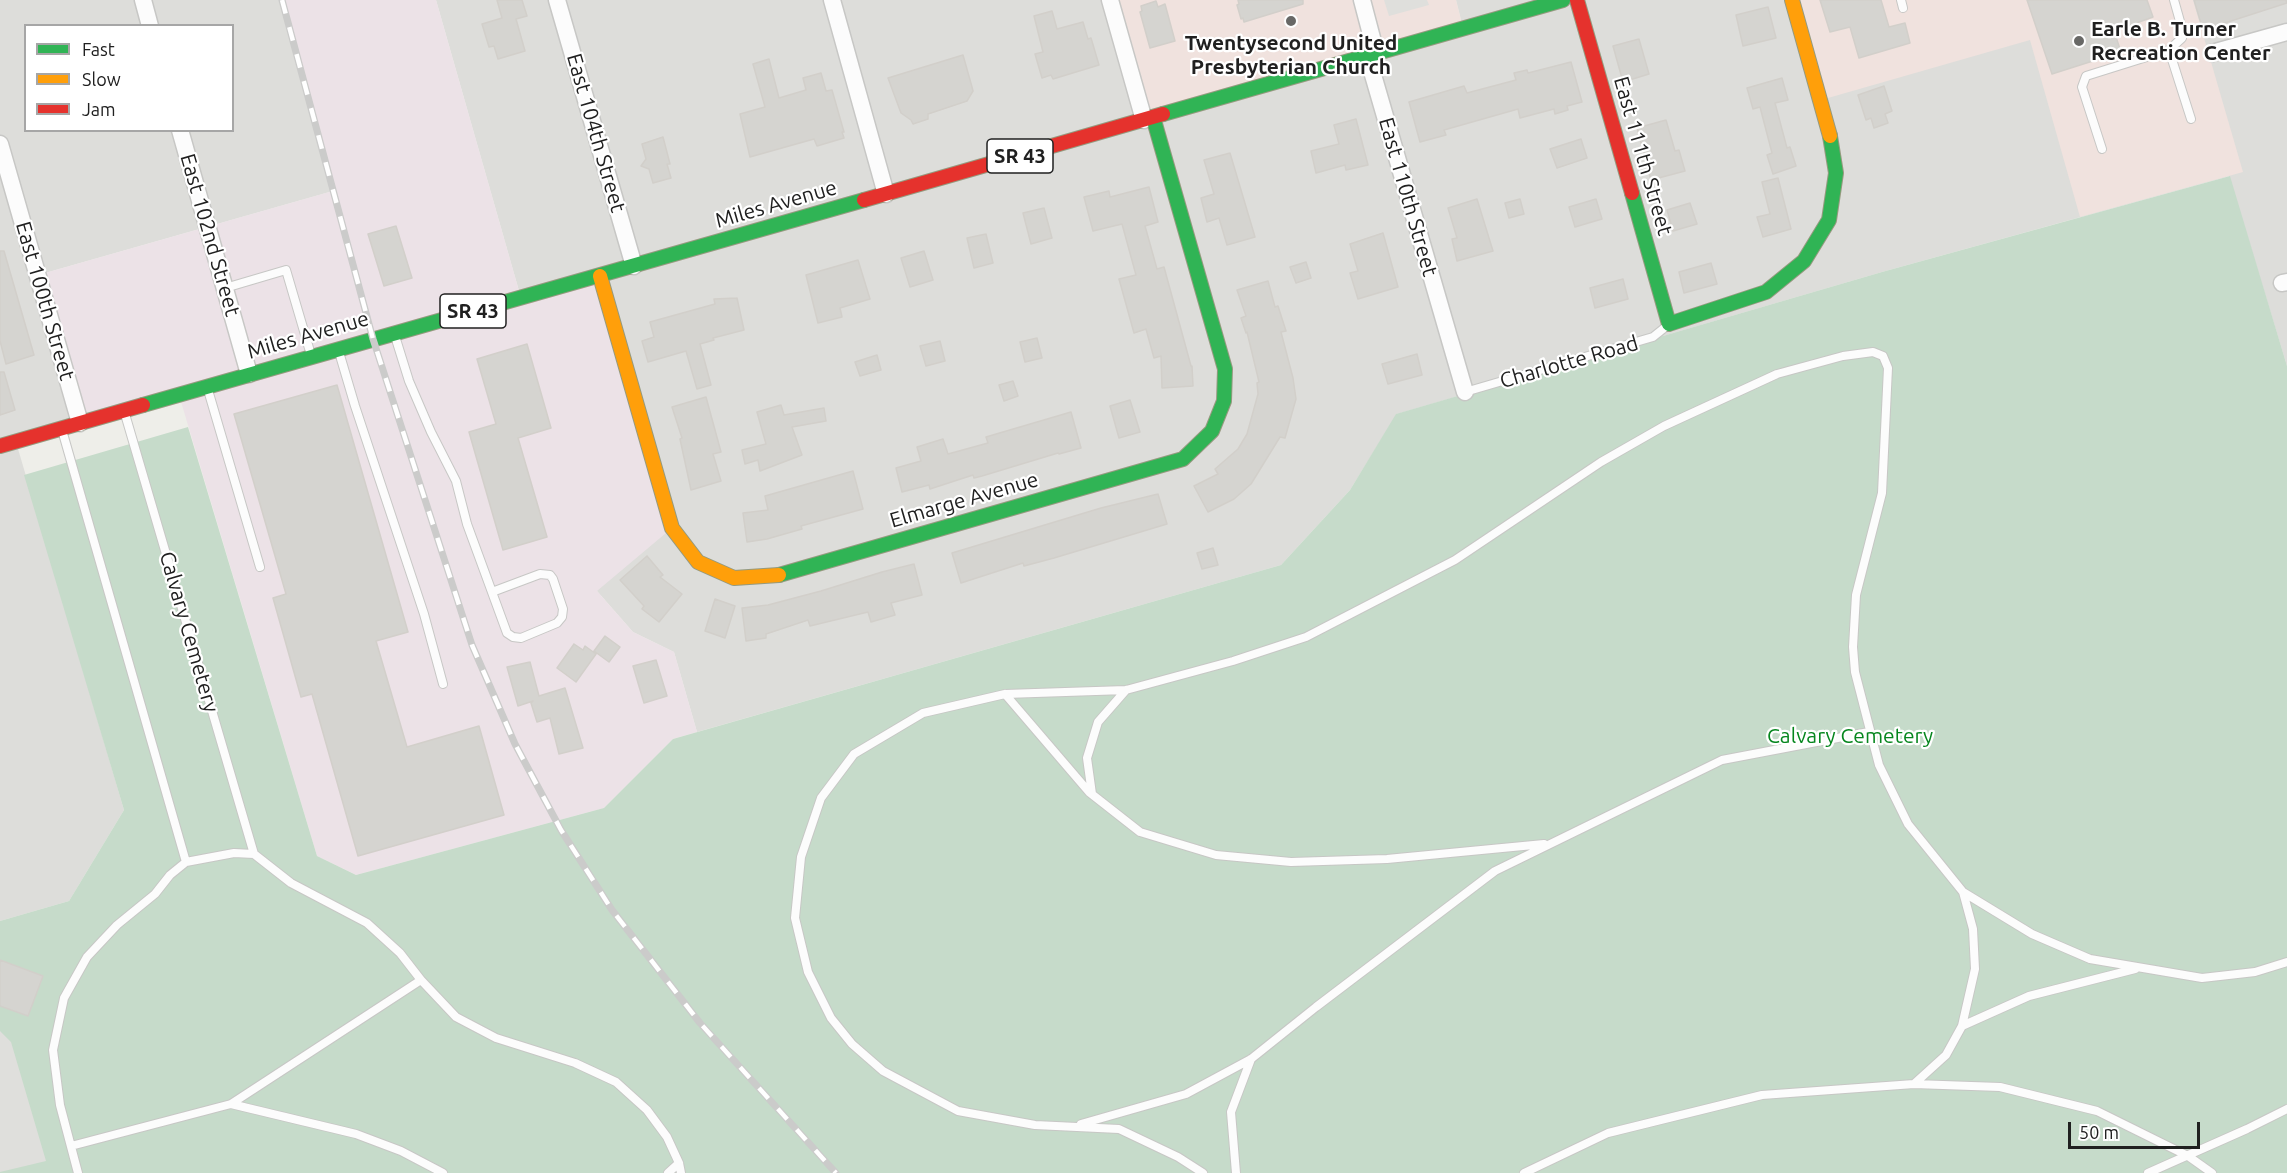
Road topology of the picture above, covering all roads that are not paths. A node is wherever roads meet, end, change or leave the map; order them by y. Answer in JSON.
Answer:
{"nodes":[{"id":1,"x":143,"y":0,"type":"edge"},
{"id":2,"x":557,"y":0,"type":"edge"},
{"id":3,"x":832,"y":0,"type":"edge"},
{"id":4,"x":1110,"y":0,"type":"edge"},
{"id":5,"x":1362,"y":0,"type":"edge"},
{"id":6,"x":1563,"y":0,"type":"edge"},
{"id":7,"x":1577,"y":0,"type":"edge"},
{"id":8,"x":1792,"y":0,"type":"edge"},
{"id":9,"x":2174,"y":0,"type":"edge"},
{"id":10,"x":149,"y":24,"type":"edge"},
{"id":11,"x":2287,"y":32,"type":"edge"},
{"id":12,"x":2169,"y":50,"type":"junction"},
{"id":13,"x":2212,"y":53,"type":"dead end"},
{"id":14,"x":1371,"y":55,"type":"junction"},
{"id":15,"x":1148,"y":119,"type":"junction"},
{"id":16,"x":2191,"y":119,"type":"dead end"},
{"id":17,"x":181,"y":132,"type":"edge"},
{"id":18,"x":0,"y":144,"type":"edge"},
{"id":19,"x":2102,"y":149,"type":"dead end"},
{"id":20,"x":886,"y":194,"type":"junction"},
{"id":21,"x":634,"y":266,"type":"junction"},
{"id":22,"x":600,"y":276,"type":"junction"},
{"id":23,"x":225,"y":288,"type":"junction"},
{"id":24,"x":1670,"y":324,"type":"junction"},
{"id":25,"x":394,"y":333,"type":"junction"},
{"id":26,"x":338,"y":349,"type":"junction"},
{"id":27,"x":312,"y":356,"type":"junction"},
{"id":28,"x":249,"y":374,"type":"junction"},
{"id":29,"x":207,"y":386,"type":"junction"},
{"id":30,"x":1465,"y":392,"type":"joint"},
{"id":31,"x":124,"y":410,"type":"junction"},
{"id":32,"x":80,"y":423,"type":"junction"},
{"id":33,"x":61,"y":428,"type":"junction"},
{"id":34,"x":0,"y":446,"type":"edge"},
{"id":35,"x":260,"y":567,"type":"dead end"},
{"id":36,"x":492,"y":592,"type":"junction"},
{"id":37,"x":443,"y":684,"type":"dead end"},
{"id":38,"x":1126,"y":690,"type":"junction"},
{"id":39,"x":1005,"y":694,"type":"junction"},
{"id":40,"x":1869,"y":732,"type":"junction"},
{"id":41,"x":1092,"y":794,"type":"junction"},
{"id":42,"x":1553,"y":843,"type":"junction"},
{"id":43,"x":254,"y":854,"type":"junction"},
{"id":44,"x":186,"y":862,"type":"junction"},
{"id":45,"x":1963,"y":891,"type":"junction"},
{"id":46,"x":2287,"y":962,"type":"edge"},
{"id":47,"x":2138,"y":968,"type":"junction"},
{"id":48,"x":421,"y":980,"type":"junction"},
{"id":49,"x":1962,"y":1026,"type":"junction"},
{"id":50,"x":1251,"y":1059,"type":"junction"},
{"id":51,"x":1914,"y":1084,"type":"junction"},
{"id":52,"x":231,"y":1104,"type":"junction"},
{"id":53,"x":2287,"y":1109,"type":"edge"},
{"id":54,"x":1072,"y":1127,"type":"junction"},
{"id":55,"x":72,"y":1146,"type":"junction"},
{"id":56,"x":2188,"y":1156,"type":"junction"},
{"id":57,"x":679,"y":1163,"type":"junction"},
{"id":58,"x":78,"y":1173,"type":"edge"},
{"id":59,"x":443,"y":1173,"type":"edge"},
{"id":60,"x":668,"y":1173,"type":"edge"},
{"id":61,"x":681,"y":1173,"type":"edge"},
{"id":62,"x":1203,"y":1173,"type":"edge"},
{"id":63,"x":1236,"y":1173,"type":"edge"},
{"id":64,"x":1524,"y":1173,"type":"edge"},
{"id":65,"x":2148,"y":1173,"type":"edge"},
{"id":66,"x":2212,"y":1173,"type":"edge"}],
"edges":[{"from":1,"to":10,"type":"street"},
{"from":2,"to":21,"type":"street","name":"East 104th Street"},
{"from":3,"to":20,"type":"street"},
{"from":4,"to":15,"type":"street"},
{"from":5,"to":14,"type":"street","name":"East 110th Street"},
{"from":6,"to":14,"type":"street","name":"Miles Avenue","number":"SR 43"},
{"from":7,"to":24,"type":"street","name":"East 111th Street"},
{"from":8,"to":24,"type":"street"},
{"from":9,"to":12,"type":"lane"},
{"from":11,"to":13,"type":"street"},
{"from":12,"to":16,"type":"lane"},
{"from":12,"to":19,"type":"lane"},
{"from":14,"to":15,"type":"street","name":"Miles Avenue","number":"SR 43"},
{"from":14,"to":30,"type":"street","name":"East 110th Street"},
{"from":15,"to":20,"type":"street","name":"Miles Avenue","number":"SR 43"},
{"from":15,"to":22,"type":"street","name":"Elmarge Avenue"},
{"from":17,"to":23,"type":"street","name":"East 102nd Street"},
{"from":18,"to":32,"type":"street","name":"East 100th Street"},
{"from":20,"to":21,"type":"street","name":"Miles Avenue","number":"SR 43"},
{"from":21,"to":22,"type":"street","name":"Miles Avenue","number":"SR 43"},
{"from":22,"to":25,"type":"street","name":"Miles Avenue","number":"SR 43"},
{"from":23,"to":27,"type":"lane"},
{"from":23,"to":28,"type":"street","name":"East 102nd Street"},
{"from":24,"to":30,"type":"lane","name":"Charlotte Road"},
{"from":25,"to":26,"type":"street","name":"Miles Avenue","number":"SR 43"},
{"from":25,"to":36,"type":"lane"},
{"from":26,"to":27,"type":"street","name":"Miles Avenue","number":"SR 43"},
{"from":26,"to":37,"type":"lane"},
{"from":27,"to":28,"type":"street","name":"Miles Avenue","number":"SR 43"},
{"from":28,"to":29,"type":"street","name":"Miles Avenue","number":"SR 43"},
{"from":29,"to":31,"type":"street","name":"Miles Avenue","number":"SR 43"},
{"from":29,"to":35,"type":"lane"},
{"from":31,"to":32,"type":"street","name":"Miles Avenue","number":"SR 43"},
{"from":31,"to":43,"type":"lane","name":"Calvary Cemetery"},
{"from":32,"to":33,"type":"street","name":"Miles Avenue","number":"SR 43"},
{"from":33,"to":34,"type":"street","name":"Miles Avenue","number":"SR 43"},
{"from":33,"to":44,"type":"lane"},
{"from":36,"to":36,"type":"lane"},
{"from":38,"to":39,"type":"lane"},
{"from":38,"to":40,"type":"lane"},
{"from":38,"to":41,"type":"lane"},
{"from":39,"to":41,"type":"lane"},
{"from":39,"to":54,"type":"lane"},
{"from":40,"to":42,"type":"lane"},
{"from":40,"to":45,"type":"lane"},
{"from":41,"to":42,"type":"lane"},
{"from":42,"to":50,"type":"lane"},
{"from":43,"to":44,"type":"lane"},
{"from":43,"to":48,"type":"lane"},
{"from":44,"to":55,"type":"lane"},
{"from":45,"to":47,"type":"lane"},
{"from":45,"to":49,"type":"lane"},
{"from":46,"to":47,"type":"lane"},
{"from":47,"to":49,"type":"lane"},
{"from":48,"to":52,"type":"lane"},
{"from":48,"to":57,"type":"lane"},
{"from":49,"to":51,"type":"lane"},
{"from":50,"to":54,"type":"lane"},
{"from":50,"to":63,"type":"lane"},
{"from":51,"to":56,"type":"lane"},
{"from":51,"to":64,"type":"lane"},
{"from":52,"to":55,"type":"lane"},
{"from":52,"to":59,"type":"lane"},
{"from":53,"to":56,"type":"lane"},
{"from":54,"to":62,"type":"lane"},
{"from":55,"to":58,"type":"lane"},
{"from":56,"to":65,"type":"lane"},
{"from":56,"to":66,"type":"lane"},
{"from":57,"to":60,"type":"lane"},
{"from":57,"to":61,"type":"lane"}]}
